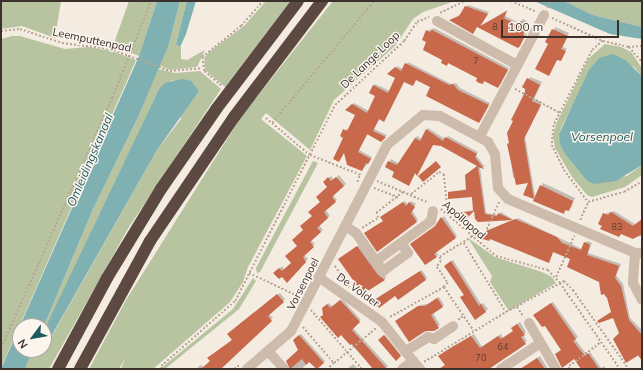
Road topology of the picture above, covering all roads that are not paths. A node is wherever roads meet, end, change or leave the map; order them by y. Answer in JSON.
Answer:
{"nodes":[{"id":1,"x":298,"y":1,"type":"edge"},
{"id":2,"x":322,"y":1,"type":"edge"},
{"id":3,"x":544,"y":15,"type":"road end"},
{"id":4,"x":437,"y":21,"type":"dead end"},
{"id":5,"x":517,"y":65,"type":"junction"},
{"id":6,"x":480,"y":136,"type":"junction"},
{"id":7,"x":433,"y":211,"type":"dead end"},
{"id":8,"x":345,"y":226,"type":"junction"},
{"id":9,"x":639,"y":253,"type":"edge"},
{"id":10,"x":320,"y":278,"type":"junction"},
{"id":11,"x":642,"y":300,"type":"edge"},
{"id":12,"x":529,"y":323,"type":"road end"},
{"id":13,"x":453,"y":326,"type":"dead end"},
{"id":14,"x":539,"y":344,"type":"junction"},
{"id":15,"x":268,"y":351,"type":"junction"},
{"id":16,"x":406,"y":351,"type":"junction"},
{"id":17,"x":413,"y":361,"type":"junction"},
{"id":18,"x":243,"y":367,"type":"edge"},
{"id":19,"x":58,"y":369,"type":"edge"},
{"id":20,"x":80,"y":369,"type":"edge"},
{"id":21,"x":284,"y":369,"type":"edge"},
{"id":22,"x":402,"y":369,"type":"edge"},
{"id":23,"x":420,"y":369,"type":"edge"},
{"id":24,"x":501,"y":369,"type":"edge"},
{"id":25,"x":556,"y":369,"type":"edge"}],
"edges":[{"from":1,"to":19,"type":"highway"},
{"from":2,"to":20,"type":"highway"},
{"from":3,"to":5,"type":"street"},
{"from":4,"to":5,"type":"street"},
{"from":5,"to":6,"type":"street"},
{"from":6,"to":8,"type":"street","name":"Vorsenpoel"},
{"from":6,"to":9,"type":"street","name":"Vorsenpoel"},
{"from":7,"to":8,"type":"street"},
{"from":8,"to":10,"type":"street","name":"Vorsenpoel"},
{"from":9,"to":11,"type":"street"},
{"from":10,"to":15,"type":"street","name":"Vorsenpoel"},
{"from":10,"to":16,"type":"street","name":"De Volder"},
{"from":12,"to":14,"type":"street"},
{"from":13,"to":16,"type":"street"},
{"from":14,"to":24,"type":"street"},
{"from":14,"to":25,"type":"street"},
{"from":15,"to":18,"type":"street","name":"Vorsenpoel"},
{"from":15,"to":21,"type":"street"},
{"from":16,"to":17,"type":"street","name":"De Volder"},
{"from":17,"to":22,"type":"street"},
{"from":17,"to":23,"type":"street","name":"De Volder"}]}
